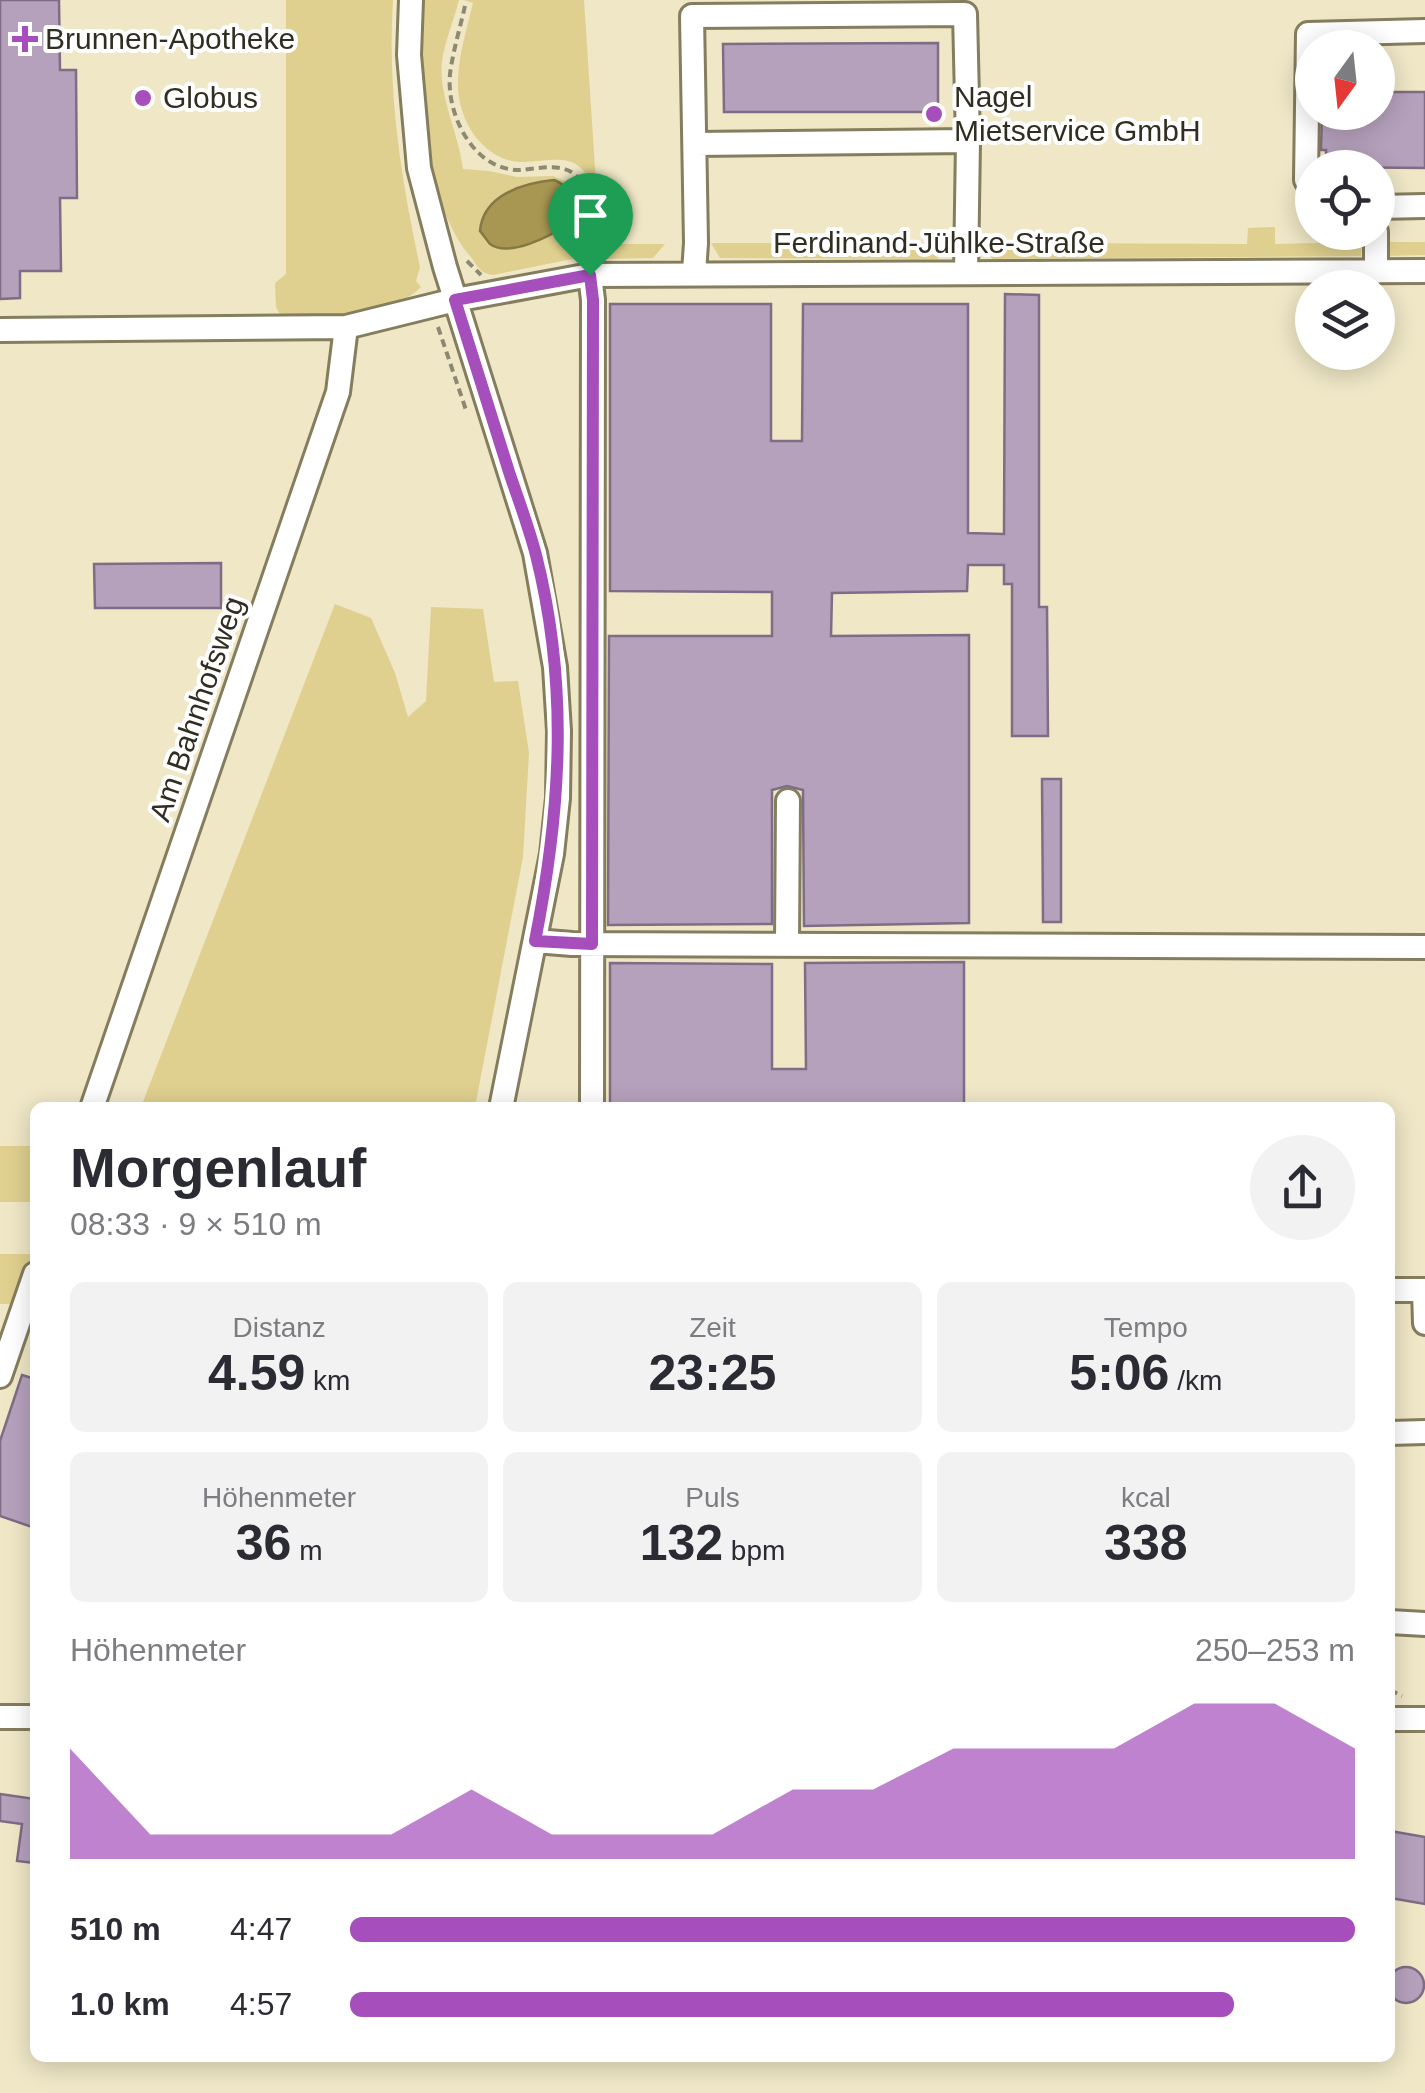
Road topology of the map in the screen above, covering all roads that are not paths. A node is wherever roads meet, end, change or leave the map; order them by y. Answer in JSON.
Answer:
{"nodes":[{"id":1,"x":410,"y":0,"type":"edge"},
{"id":2,"x":1425,"y":31,"type":"edge"},
{"id":3,"x":968,"y":141,"type":"junction"},
{"id":4,"x":695,"y":144,"type":"junction"},
{"id":5,"x":1306,"y":150,"type":"edge"},
{"id":6,"x":1425,"y":206,"type":"edge"},
{"id":7,"x":1395,"y":207,"type":"edge"},
{"id":8,"x":1425,"y":271,"type":"edge"},
{"id":9,"x":1295,"y":272,"type":"edge"},
{"id":10,"x":1395,"y":272,"type":"edge"},
{"id":11,"x":694,"y":273,"type":"junction"},
{"id":12,"x":966,"y":273,"type":"junction"},
{"id":13,"x":590,"y":275,"type":"junction"},
{"id":14,"x":443,"y":302,"type":"junction"},
{"id":15,"x":346,"y":326,"type":"junction"},
{"id":16,"x":0,"y":330,"type":"edge"},
{"id":17,"x":788,"y":801,"type":"dead end"},
{"id":18,"x":535,"y":941,"type":"junction"},
{"id":19,"x":592,"y":944,"type":"junction"},
{"id":20,"x":787,"y":944,"type":"junction"},
{"id":21,"x":1425,"y":947,"type":"edge"},
{"id":22,"x":94,"y":1102,"type":"edge"},
{"id":23,"x":502,"y":1102,"type":"edge"},
{"id":24,"x":592,"y":1102,"type":"edge"},
{"id":25,"x":30,"y":1289,"type":"edge"},
{"id":26,"x":1395,"y":1290,"type":"edge"},
{"id":27,"x":1425,"y":1290,"type":"edge"},
{"id":28,"x":1425,"y":1323,"type":"edge"},
{"id":29,"x":0,"y":1376,"type":"edge"},
{"id":30,"x":1395,"y":1432,"type":"edge"},
{"id":31,"x":1425,"y":1432,"type":"edge"},
{"id":32,"x":1395,"y":1622,"type":"edge"},
{"id":33,"x":1425,"y":1624,"type":"edge"},
{"id":34,"x":0,"y":1717,"type":"edge"},
{"id":35,"x":30,"y":1718,"type":"edge"},
{"id":36,"x":1395,"y":1720,"type":"edge"},
{"id":37,"x":1425,"y":1720,"type":"edge"}],
"edges":[{"from":1,"to":14,"type":"street"},
{"from":2,"to":5,"type":"street"},
{"from":3,"to":4,"type":"street"},
{"from":3,"to":4,"type":"street"},
{"from":3,"to":12,"type":"street"},
{"from":4,"to":11,"type":"street"},
{"from":6,"to":7,"type":"street"},
{"from":8,"to":10,"type":"street","name":"Ferdinand-Jühlke-Straße"},
{"from":9,"to":12,"type":"street","name":"Ferdinand-Jühlke-Straße"},
{"from":11,"to":12,"type":"street","name":"Ferdinand-Jühlke-Straße"},
{"from":11,"to":13,"type":"street","name":"Ferdinand-Jühlke-Straße"},
{"from":13,"to":14,"type":"street","name":"Ferdinand-Jühlke-Straße"},
{"from":13,"to":19,"type":"street"},
{"from":14,"to":15,"type":"street","name":"Ferdinand-Jühlke-Straße"},
{"from":14,"to":18,"type":"street"},
{"from":15,"to":16,"type":"street","name":"Ferdinand-Jühlke-Straße"},
{"from":15,"to":22,"type":"street","name":"Am Bahnhofsweg"},
{"from":17,"to":20,"type":"street"},
{"from":18,"to":19,"type":"street"},
{"from":18,"to":23,"type":"street"},
{"from":19,"to":20,"type":"street"},
{"from":19,"to":24,"type":"street"},
{"from":20,"to":21,"type":"street"},
{"from":25,"to":29,"type":"street"},
{"from":26,"to":27,"type":"street"},
{"from":27,"to":28,"type":"street"},
{"from":30,"to":31,"type":"street"},
{"from":32,"to":33,"type":"street"},
{"from":34,"to":35,"type":"street"},
{"from":36,"to":37,"type":"street"}]}
